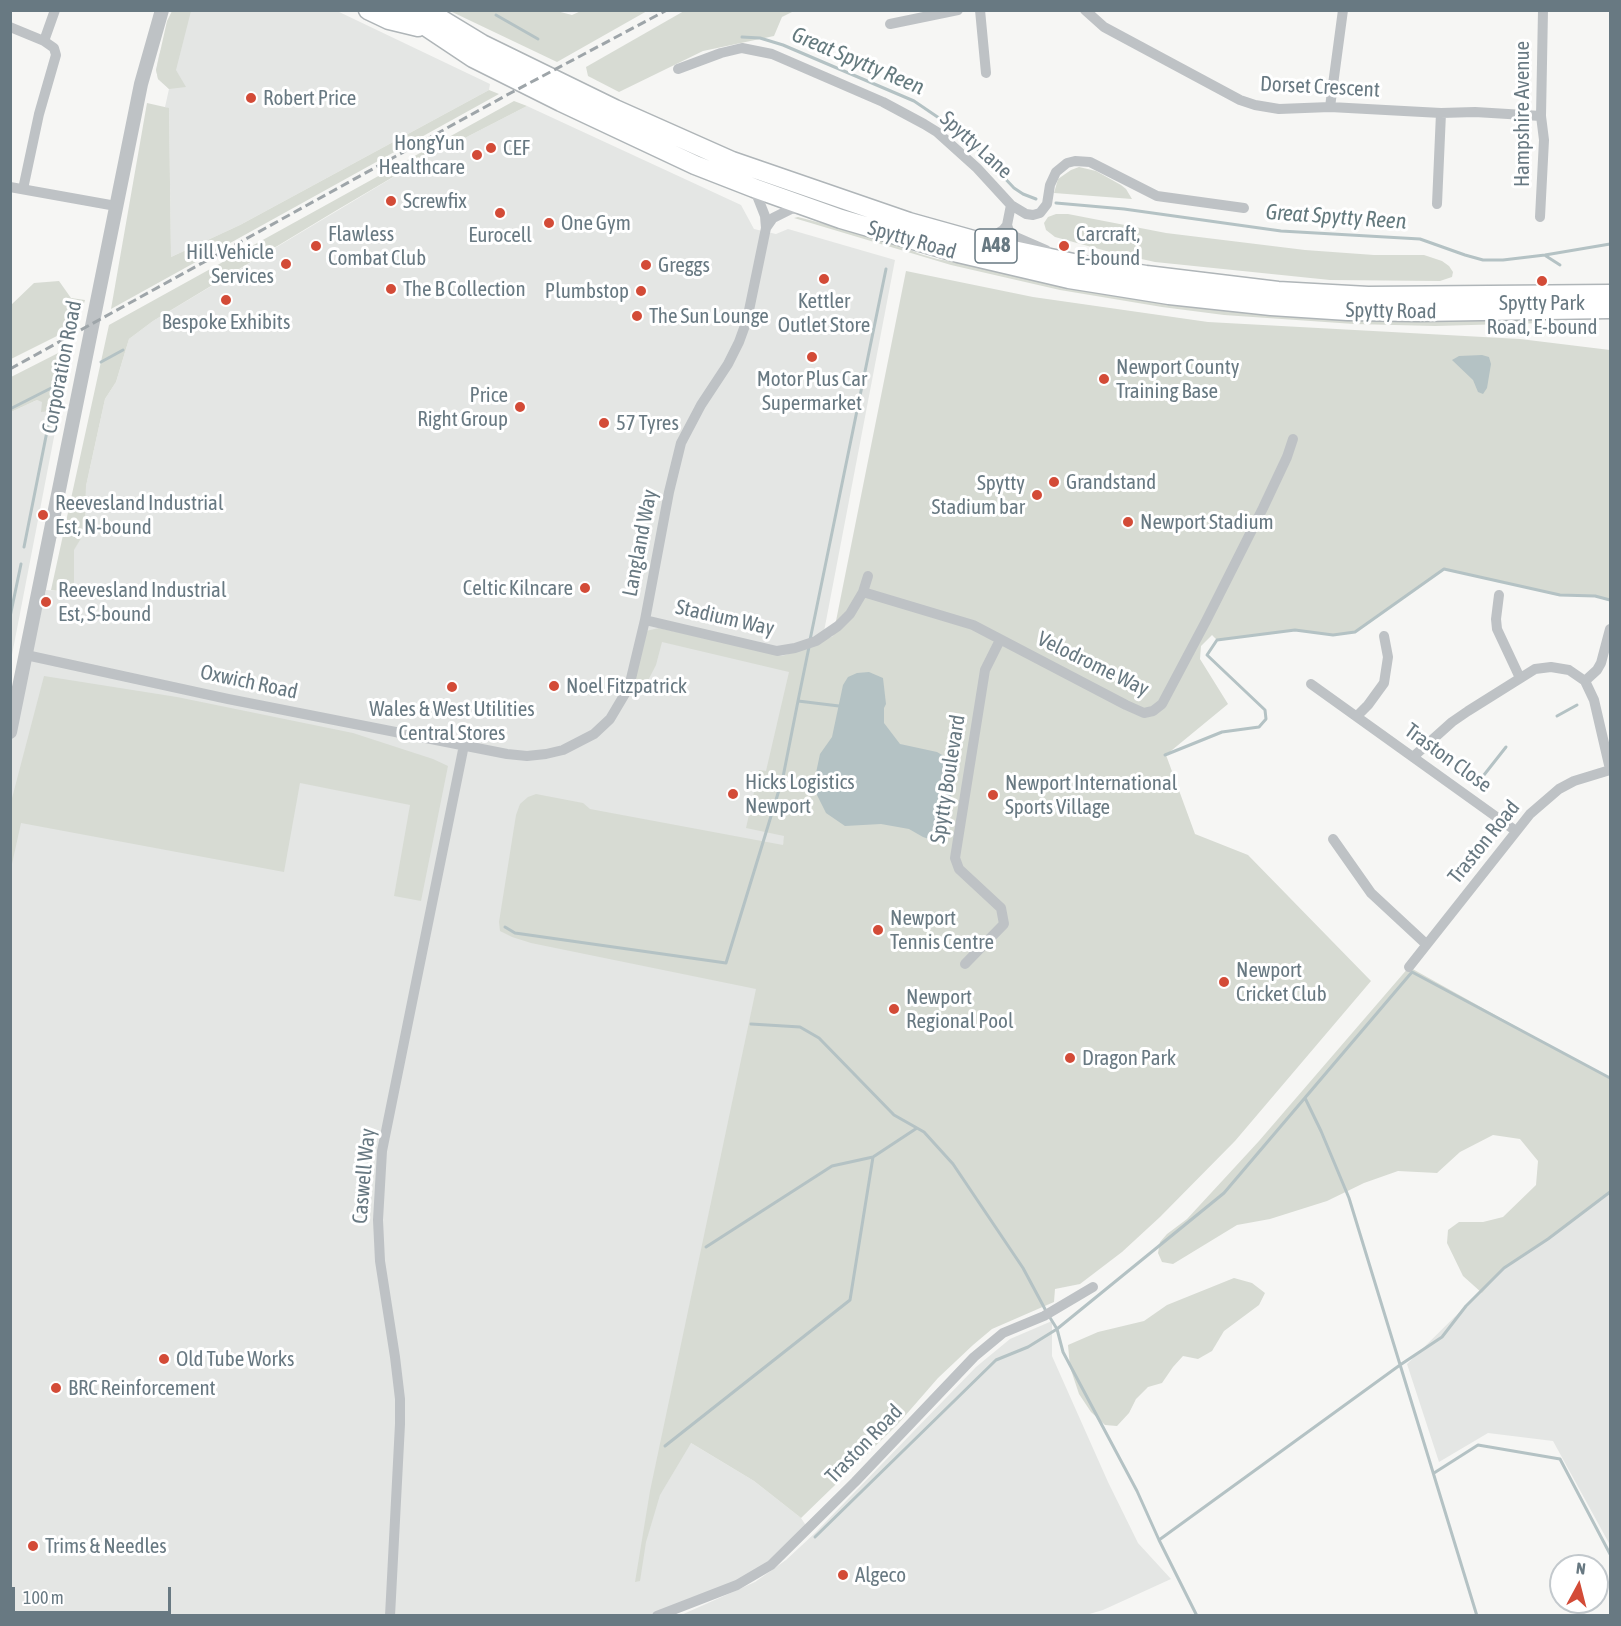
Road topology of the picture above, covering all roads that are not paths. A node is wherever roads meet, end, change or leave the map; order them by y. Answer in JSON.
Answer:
{"nodes":[{"id":1,"x":55,"y":10,"type":"edge"},
{"id":2,"x":162,"y":10,"type":"edge"},
{"id":3,"x":368,"y":10,"type":"edge"},
{"id":4,"x":402,"y":10,"type":"edge"},
{"id":5,"x":426,"y":10,"type":"edge"},
{"id":6,"x":958,"y":10,"type":"edge"},
{"id":7,"x":980,"y":10,"type":"edge"},
{"id":8,"x":1085,"y":10,"type":"edge"},
{"id":9,"x":1343,"y":10,"type":"edge"},
{"id":10,"x":1543,"y":10,"type":"edge"},
{"id":11,"x":890,"y":24,"type":"dead end"},
{"id":12,"x":10,"y":27,"type":"edge"},
{"id":13,"x":429,"y":29,"type":"junction"},
{"id":14,"x":44,"y":41,"type":"junction"},
{"id":15,"x":678,"y":69,"type":"dead end"},
{"id":16,"x":986,"y":73,"type":"dead end"},
{"id":17,"x":1330,"y":107,"type":"junction"},
{"id":18,"x":1441,"y":113,"type":"junction"},
{"id":19,"x":1541,"y":116,"type":"junction"},
{"id":20,"x":10,"y":187,"type":"edge"},
{"id":21,"x":754,"y":188,"type":"junction"},
{"id":22,"x":23,"y":189,"type":"junction"},
{"id":23,"x":1437,"y":204,"type":"dead end"},
{"id":24,"x":1011,"y":205,"type":"junction"},
{"id":25,"x":116,"y":206,"type":"junction"},
{"id":26,"x":804,"y":207,"type":"junction"},
{"id":27,"x":1244,"y":208,"type":"dead end"},
{"id":28,"x":1540,"y":217,"type":"dead end"},
{"id":29,"x":909,"y":222,"type":"junction"},
{"id":30,"x":1007,"y":225,"type":"junction"},
{"id":31,"x":766,"y":228,"type":"junction"},
{"id":32,"x":1078,"y":264,"type":"junction"},
{"id":33,"x":1611,"y":294,"type":"edge"},
{"id":34,"x":1611,"y":309,"type":"edge"},
{"id":35,"x":1293,"y":439,"type":"dead end"},
{"id":36,"x":868,"y":576,"type":"dead end"},
{"id":37,"x":863,"y":592,"type":"junction"},
{"id":38,"x":1499,"y":595,"type":"dead end"},
{"id":39,"x":645,"y":620,"type":"junction"},
{"id":40,"x":1611,"y":629,"type":"edge"},
{"id":41,"x":1384,"y":636,"type":"dead end"},
{"id":42,"x":1000,"y":640,"type":"junction"},
{"id":43,"x":26,"y":655,"type":"junction"},
{"id":44,"x":1520,"y":678,"type":"junction"},
{"id":45,"x":1585,"y":681,"type":"junction"},
{"id":46,"x":1311,"y":684,"type":"dead end"},
{"id":47,"x":1357,"y":716,"type":"junction"},
{"id":48,"x":10,"y":732,"type":"edge"},
{"id":49,"x":464,"y":746,"type":"junction"},
{"id":50,"x":1413,"y":757,"type":"junction"},
{"id":51,"x":1611,"y":769,"type":"edge"},
{"id":52,"x":1516,"y":831,"type":"junction"},
{"id":53,"x":1333,"y":838,"type":"dead end"},
{"id":54,"x":1426,"y":944,"type":"junction"},
{"id":55,"x":965,"y":964,"type":"dead end"},
{"id":56,"x":1409,"y":967,"type":"dead end"},
{"id":57,"x":1093,"y":1287,"type":"dead end"},
{"id":58,"x":390,"y":1616,"type":"edge"},
{"id":59,"x":657,"y":1616,"type":"edge"}],
"edges":[{"from":1,"to":14,"type":"street"},
{"from":2,"to":25,"type":"street","name":"Corporation Road"},
{"from":3,"to":13,"type":"main road"},
{"from":4,"to":13,"type":"main road","name":"Spytty Road","number":"A48"},
{"from":5,"to":29,"type":"main road","name":"Spytty Road","number":"A48"},
{"from":6,"to":11,"type":"street"},
{"from":7,"to":16,"type":"street"},
{"from":8,"to":17,"type":"street","name":"Dorset Crescent"},
{"from":9,"to":17,"type":"street"},
{"from":10,"to":19,"type":"street","name":"Hampshire Avenue"},
{"from":12,"to":14,"type":"street"},
{"from":13,"to":21,"type":"main road","name":"Spytty Road","number":"A48"},
{"from":14,"to":22,"type":"street"},
{"from":15,"to":24,"type":"street","name":"Spytty Lane"},
{"from":17,"to":18,"type":"street","name":"Dorset Crescent"},
{"from":18,"to":19,"type":"street","name":"Dorset Crescent"},
{"from":18,"to":23,"type":"street"},
{"from":19,"to":28,"type":"street","name":"Hampshire Avenue"},
{"from":20,"to":22,"type":"street"},
{"from":21,"to":26,"type":"main road","name":"Spytty Road","number":"A48"},
{"from":21,"to":31,"type":"street","name":"Langland Way"},
{"from":22,"to":25,"type":"street"},
{"from":24,"to":27,"type":"street","name":"Spytty Lane"},
{"from":24,"to":30,"type":"street","name":"Spytty Lane"},
{"from":25,"to":43,"type":"street","name":"Corporation Road"},
{"from":26,"to":31,"type":"street"},
{"from":26,"to":34,"type":"main road","name":"Spytty Road","number":"A48"},
{"from":29,"to":30,"type":"street"},
{"from":29,"to":32,"type":"main road","name":"Spytty Road","number":"A48"},
{"from":30,"to":32,"type":"street"},
{"from":31,"to":39,"type":"street","name":"Langland Way"},
{"from":32,"to":33,"type":"main road","name":"Spytty Road","number":"A48"},
{"from":35,"to":42,"type":"street","name":"Velodrome Way"},
{"from":36,"to":37,"type":"street","name":"Stadium Way"},
{"from":37,"to":39,"type":"street","name":"Stadium Way"},
{"from":37,"to":42,"type":"street","name":"Velodrome Way"},
{"from":38,"to":44,"type":"street"},
{"from":39,"to":49,"type":"street","name":"Langland Way"},
{"from":40,"to":45,"type":"street"},
{"from":41,"to":47,"type":"street"},
{"from":42,"to":55,"type":"street","name":"Spytty Boulevard"},
{"from":43,"to":48,"type":"street","name":"Corporation Road"},
{"from":43,"to":49,"type":"street","name":"Oxwich Road"},
{"from":44,"to":45,"type":"street"},
{"from":44,"to":50,"type":"street"},
{"from":45,"to":51,"type":"street"},
{"from":46,"to":47,"type":"street","name":"Traston Close"},
{"from":47,"to":50,"type":"street","name":"Traston Close"},
{"from":49,"to":58,"type":"street","name":"Caswell Way"},
{"from":50,"to":52,"type":"street","name":"Traston Close"},
{"from":51,"to":52,"type":"street","name":"Traston Road"},
{"from":52,"to":54,"type":"street","name":"Traston Road"},
{"from":53,"to":54,"type":"street"},
{"from":54,"to":56,"type":"street","name":"Traston Road"},
{"from":57,"to":59,"type":"street","name":"Traston Road"}]}
